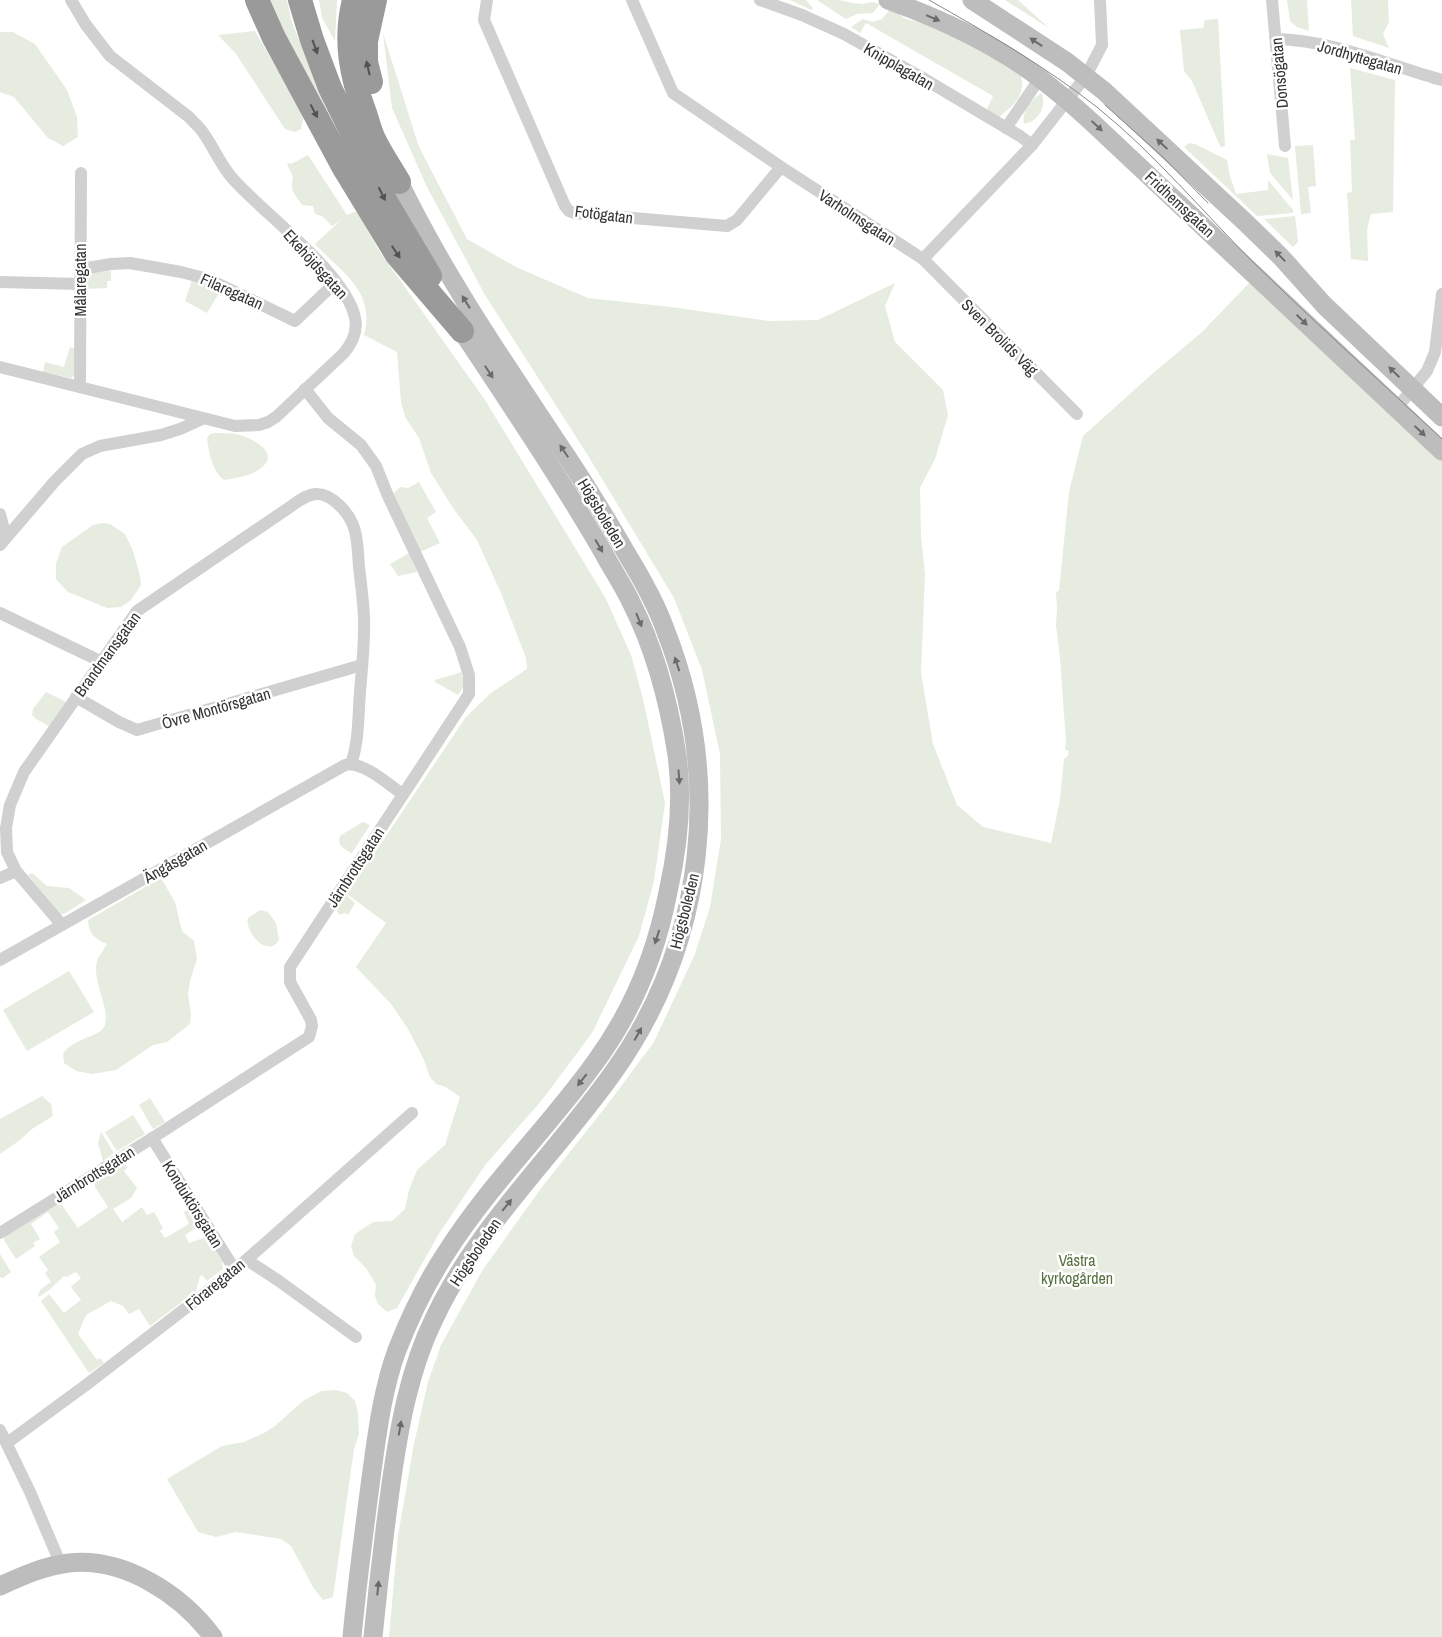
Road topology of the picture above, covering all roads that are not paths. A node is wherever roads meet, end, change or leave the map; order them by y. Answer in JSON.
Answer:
{"nodes":[{"id":1,"x":71,"y":0,"type":"edge"},
{"id":2,"x":251,"y":0,"type":"edge"},
{"id":3,"x":257,"y":0,"type":"edge"},
{"id":4,"x":300,"y":0,"type":"edge"},
{"id":5,"x":354,"y":0,"type":"edge"},
{"id":6,"x":375,"y":0,"type":"edge"},
{"id":7,"x":486,"y":0,"type":"edge"},
{"id":8,"x":632,"y":0,"type":"edge"},
{"id":9,"x":760,"y":0,"type":"edge"},
{"id":10,"x":888,"y":0,"type":"edge"},
{"id":11,"x":972,"y":0,"type":"edge"},
{"id":12,"x":1100,"y":0,"type":"edge"},
{"id":13,"x":1272,"y":0,"type":"edge"},
{"id":14,"x":274,"y":38,"type":"junction"},
{"id":15,"x":1276,"y":40,"type":"junction"},
{"id":16,"x":1086,"y":76,"type":"junction"},
{"id":17,"x":1040,"y":78,"type":"junction"},
{"id":18,"x":1442,"y":80,"type":"edge"},
{"id":19,"x":1068,"y":101,"type":"junction"},
{"id":20,"x":1006,"y":128,"type":"junction"},
{"id":21,"x":1032,"y":145,"type":"junction"},
{"id":22,"x":1285,"y":146,"type":"dead end"},
{"id":23,"x":781,"y":167,"type":"junction"},
{"id":24,"x":81,"y":173,"type":"dead end"},
{"id":25,"x":399,"y":182,"type":"junction"},
{"id":26,"x":923,"y":259,"type":"junction"},
{"id":27,"x":81,"y":269,"type":"junction"},
{"id":28,"x":0,"y":282,"type":"edge"},
{"id":29,"x":336,"y":282,"type":"junction"},
{"id":30,"x":80,"y":284,"type":"junction"},
{"id":31,"x":1442,"y":294,"type":"edge"},
{"id":32,"x":462,"y":331,"type":"junction"},
{"id":33,"x":0,"y":367,"type":"edge"},
{"id":34,"x":80,"y":387,"type":"junction"},
{"id":35,"x":305,"y":389,"type":"junction"},
{"id":36,"x":1413,"y":390,"type":"junction"},
{"id":37,"x":1396,"y":409,"type":"junction"},
{"id":38,"x":1077,"y":414,"type":"dead end"},
{"id":39,"x":1442,"y":417,"type":"edge"},
{"id":40,"x":202,"y":419,"type":"junction"},
{"id":41,"x":1442,"y":451,"type":"edge"},
{"id":42,"x":0,"y":514,"type":"edge"},
{"id":43,"x":3,"y":541,"type":"edge"},
{"id":44,"x":0,"y":613,"type":"edge"},
{"id":45,"x":100,"y":661,"type":"junction"},
{"id":46,"x":362,"y":665,"type":"junction"},
{"id":47,"x":76,"y":697,"type":"junction"},
{"id":48,"x":351,"y":764,"type":"junction"},
{"id":49,"x":402,"y":794,"type":"junction"},
{"id":50,"x":16,"y":871,"type":"junction"},
{"id":51,"x":0,"y":878,"type":"edge"},
{"id":52,"x":62,"y":925,"type":"junction"},
{"id":53,"x":0,"y":960,"type":"edge"},
{"id":54,"x":412,"y":1113,"type":"dead end"},
{"id":55,"x":152,"y":1138,"type":"junction"},
{"id":56,"x":0,"y":1233,"type":"edge"},
{"id":57,"x":247,"y":1260,"type":"junction"},
{"id":58,"x":235,"y":1270,"type":"junction"},
{"id":59,"x":356,"y":1337,"type":"dead end"},
{"id":60,"x":0,"y":1430,"type":"edge"},
{"id":61,"x":7,"y":1443,"type":"junction"},
{"id":62,"x":61,"y":1565,"type":"junction"},
{"id":63,"x":0,"y":1586,"type":"edge"},
{"id":64,"x":213,"y":1637,"type":"edge"},
{"id":65,"x":352,"y":1637,"type":"edge"},
{"id":66,"x":373,"y":1637,"type":"edge"}],
"edges":[{"from":1,"to":29,"type":"street","name":"Ekehöjdsgatan"},
{"from":2,"to":14,"type":"highway"},
{"from":3,"to":14,"type":"highway"},
{"from":4,"to":32,"type":"highway","one_way":true},
{"from":5,"to":25,"type":"highway"},
{"from":25,"to":6,"type":"highway","one_way":true},
{"from":7,"to":23,"type":"street","name":"Fotögatan"},
{"from":8,"to":23,"type":"street","name":"Varholmsgatan"},
{"from":9,"to":20,"type":"street","name":"Knipplagatan"},
{"from":10,"to":17,"type":"main road","name":"Fridhemsgatan","one_way":true},
{"from":16,"to":11,"type":"main road","name":"Fridhemsgatan","one_way":true},
{"from":12,"to":16,"type":"street"},
{"from":13,"to":15,"type":"street","name":"Donsögatan"},
{"from":14,"to":32,"type":"highway","one_way":true},
{"from":15,"to":18,"type":"street","name":"Jordhyttegatan"},
{"from":15,"to":22,"type":"street","name":"Donsögatan"},
{"from":16,"to":19,"type":"street"},
{"from":36,"to":16,"type":"main road","name":"Fridhemsgatan","one_way":true},
{"from":17,"to":19,"type":"main road","name":"Fridhemsgatan"},
{"from":17,"to":20,"type":"street"},
{"from":19,"to":21,"type":"street"},
{"from":19,"to":37,"type":"main road","name":"Fridhemsgatan","one_way":true},
{"from":20,"to":21,"type":"street","name":"Knipplagatan"},
{"from":21,"to":26,"type":"street"},
{"from":23,"to":26,"type":"street","name":"Varholmsgatan"},
{"from":24,"to":27,"type":"street","name":"Målaregatan"},
{"from":66,"to":25,"type":"main road","name":"Högsboleden","one_way":true},
{"from":26,"to":38,"type":"street","name":"Sven Brolids Väg"},
{"from":27,"to":29,"type":"street","name":"Filaregatan"},
{"from":27,"to":30,"type":"street","name":"Målaregatan"},
{"from":28,"to":30,"type":"street"},
{"from":29,"to":35,"type":"street","name":"Ekehöjdsgatan"},
{"from":30,"to":34,"type":"street","name":"Målaregatan"},
{"from":31,"to":36,"type":"street"},
{"from":32,"to":65,"type":"main road","name":"Högsboleden","one_way":true},
{"from":33,"to":34,"type":"street","name":"Ekehöjdsgatan"},
{"from":34,"to":40,"type":"street","name":"Ekehöjdsgatan"},
{"from":35,"to":40,"type":"street","name":"Ekehöjdsgatan"},
{"from":35,"to":49,"type":"street","name":"Järnbrottsgatan"},
{"from":36,"to":37,"type":"street"},
{"from":36,"to":39,"type":"main road","name":"Fridhemsgatan"},
{"from":37,"to":41,"type":"main road","name":"Fridhemsgatan","one_way":true},
{"from":40,"to":43,"type":"street"},
{"from":42,"to":43,"type":"street"},
{"from":44,"to":45,"type":"street"},
{"from":45,"to":46,"type":"street","name":"Brandmansgatan"},
{"from":45,"to":47,"type":"street","name":"Brandmansgatan"},
{"from":46,"to":47,"type":"street","name":"Övre Montörsgatan"},
{"from":46,"to":48,"type":"street"},
{"from":47,"to":50,"type":"street","name":"Brandmansgatan"},
{"from":48,"to":49,"type":"street"},
{"from":48,"to":52,"type":"street","name":"Ängåsgatan"},
{"from":49,"to":55,"type":"street","name":"Järnbrottsgatan"},
{"from":50,"to":51,"type":"street"},
{"from":50,"to":52,"type":"street","name":"Brandmansgatan"},
{"from":52,"to":53,"type":"street","name":"Ängåsgatan"},
{"from":54,"to":57,"type":"street","name":"Föraregatan"},
{"from":55,"to":56,"type":"street","name":"Järnbrottsgatan"},
{"from":55,"to":58,"type":"street","name":"Konduktörsgatan"},
{"from":57,"to":58,"type":"street","name":"Föraregatan"},
{"from":57,"to":59,"type":"street"},
{"from":58,"to":61,"type":"street","name":"Föraregatan"},
{"from":60,"to":61,"type":"street"},
{"from":61,"to":62,"type":"street"},
{"from":62,"to":63,"type":"main road"},
{"from":62,"to":64,"type":"main road"}]}
